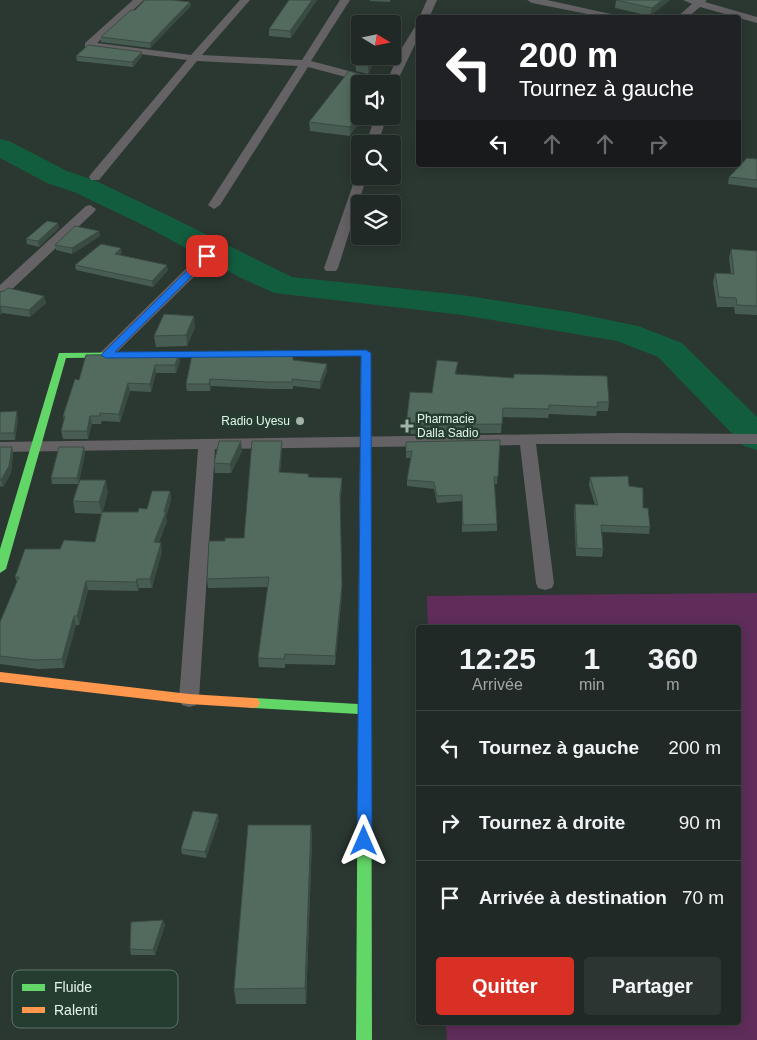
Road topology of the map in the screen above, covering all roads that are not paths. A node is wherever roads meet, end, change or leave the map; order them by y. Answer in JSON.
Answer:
{"nodes":[{"id":1,"x":139,"y":0,"type":"edge"},
{"id":2,"x":245,"y":0,"type":"edge"},
{"id":3,"x":345,"y":0,"type":"edge"},
{"id":4,"x":432,"y":0,"type":"edge"},
{"id":5,"x":532,"y":0,"type":"edge"},
{"id":6,"x":688,"y":0,"type":"edge"},
{"id":7,"x":700,"y":2,"type":"edge"},
{"id":8,"x":425,"y":15,"type":"edge"},
{"id":9,"x":609,"y":15,"type":"edge"},
{"id":10,"x":685,"y":15,"type":"edge"},
{"id":11,"x":757,"y":20,"type":"edge"},
{"id":12,"x":416,"y":32,"type":"edge"},
{"id":13,"x":194,"y":58,"type":"junction"},
{"id":14,"x":305,"y":64,"type":"junction"},
{"id":15,"x":351,"y":75,"type":"edge"},
{"id":16,"x":396,"y":75,"type":"edge"},
{"id":17,"x":95,"y":177,"type":"dead end"},
{"id":18,"x":358,"y":185,"type":"edge"},
{"id":19,"x":214,"y":205,"type":"dead end"},
{"id":20,"x":90,"y":209,"type":"dead end"},
{"id":21,"x":207,"y":256,"type":"dead end"},
{"id":22,"x":331,"y":268,"type":"dead end"},
{"id":23,"x":0,"y":293,"type":"edge"},
{"id":24,"x":106,"y":355,"type":"junction"},
{"id":25,"x":757,"y":439,"type":"edge"},
{"id":26,"x":527,"y":440,"type":"junction"},
{"id":27,"x":365,"y":441,"type":"junction"},
{"id":28,"x":207,"y":444,"type":"junction"},
{"id":29,"x":36,"y":446,"type":"junction"},
{"id":30,"x":0,"y":447,"type":"edge"},
{"id":31,"x":0,"y":569,"type":"edge"},
{"id":32,"x":545,"y":583,"type":"dead end"},
{"id":33,"x":0,"y":677,"type":"edge"},
{"id":34,"x":189,"y":699,"type":"junction"},
{"id":35,"x":365,"y":709,"type":"junction"},
{"id":36,"x":364,"y":1040,"type":"edge"}],
"edges":[{"from":1,"to":13,"type":"street"},
{"from":2,"to":13,"type":"street"},
{"from":3,"to":14,"type":"street"},
{"from":4,"to":8,"type":"street"},
{"from":5,"to":9,"type":"street"},
{"from":6,"to":7,"type":"street"},
{"from":7,"to":10,"type":"street"},
{"from":7,"to":11,"type":"street"},
{"from":12,"to":16,"type":"street"},
{"from":13,"to":14,"type":"street"},
{"from":13,"to":17,"type":"street"},
{"from":14,"to":15,"type":"street"},
{"from":14,"to":19,"type":"street"},
{"from":18,"to":22,"type":"street"},
{"from":20,"to":23,"type":"street"},
{"from":21,"to":24,"type":"street"},
{"from":24,"to":27,"type":"street"},
{"from":24,"to":29,"type":"street"},
{"from":25,"to":26,"type":"street"},
{"from":26,"to":27,"type":"street"},
{"from":26,"to":32,"type":"street"},
{"from":27,"to":28,"type":"street"},
{"from":27,"to":35,"type":"street"},
{"from":28,"to":29,"type":"street"},
{"from":28,"to":34,"type":"street"},
{"from":29,"to":30,"type":"street"},
{"from":29,"to":31,"type":"street"},
{"from":33,"to":34,"type":"street"},
{"from":34,"to":35,"type":"street"},
{"from":35,"to":36,"type":"street"}]}
